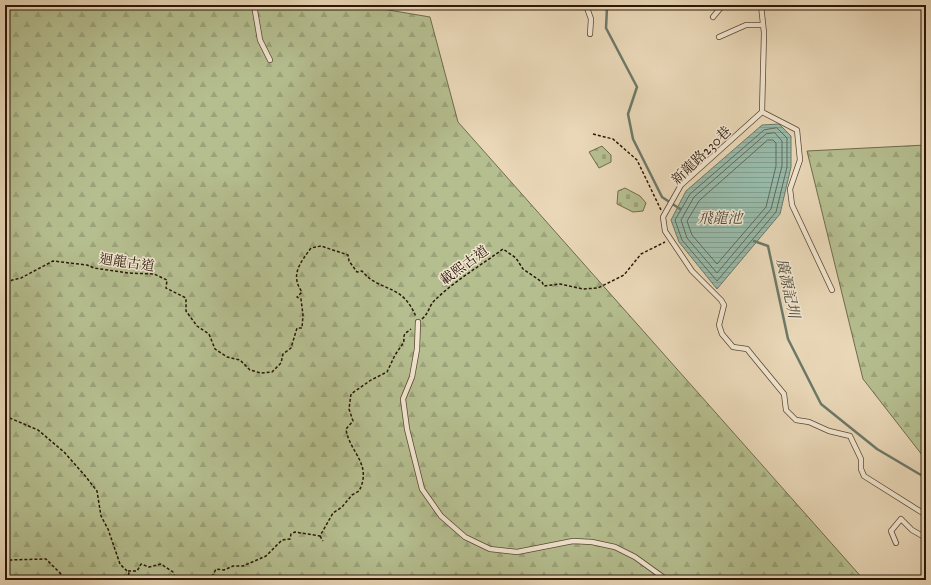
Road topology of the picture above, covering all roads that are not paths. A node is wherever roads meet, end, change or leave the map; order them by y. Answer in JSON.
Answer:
{"nodes":[{"id":1,"x":254,"y":5,"type":"edge"},
{"id":2,"x":586,"y":5,"type":"edge"},
{"id":3,"x":723,"y":5,"type":"edge"},
{"id":4,"x":760,"y":5,"type":"edge"},
{"id":5,"x":713,"y":17,"type":"dead end"},
{"id":6,"x":763,"y":25,"type":"junction"},
{"id":7,"x":590,"y":34,"type":"dead end"},
{"id":8,"x":719,"y":37,"type":"dead end"},
{"id":9,"x":270,"y":60,"type":"dead end"},
{"id":10,"x":762,"y":112,"type":"junction"},
{"id":11,"x":832,"y":290,"type":"dead end"},
{"id":12,"x":418,"y":322,"type":"road end"},
{"id":13,"x":926,"y":515,"type":"edge"},
{"id":14,"x":926,"y":538,"type":"edge"},
{"id":15,"x":896,"y":543,"type":"dead end"},
{"id":16,"x":667,"y":580,"type":"edge"}],
"edges":[{"from":1,"to":9,"type":"lane"},
{"from":2,"to":7,"type":"lane"},
{"from":3,"to":5,"type":"lane"},
{"from":4,"to":6,"type":"lane"},
{"from":6,"to":8,"type":"lane"},
{"from":6,"to":10,"type":"lane"},
{"from":10,"to":11,"type":"lane"},
{"from":10,"to":13,"type":"lane","name":"新龍路230巷"},
{"from":12,"to":16,"type":"lane"},
{"from":14,"to":15,"type":"lane"}]}
